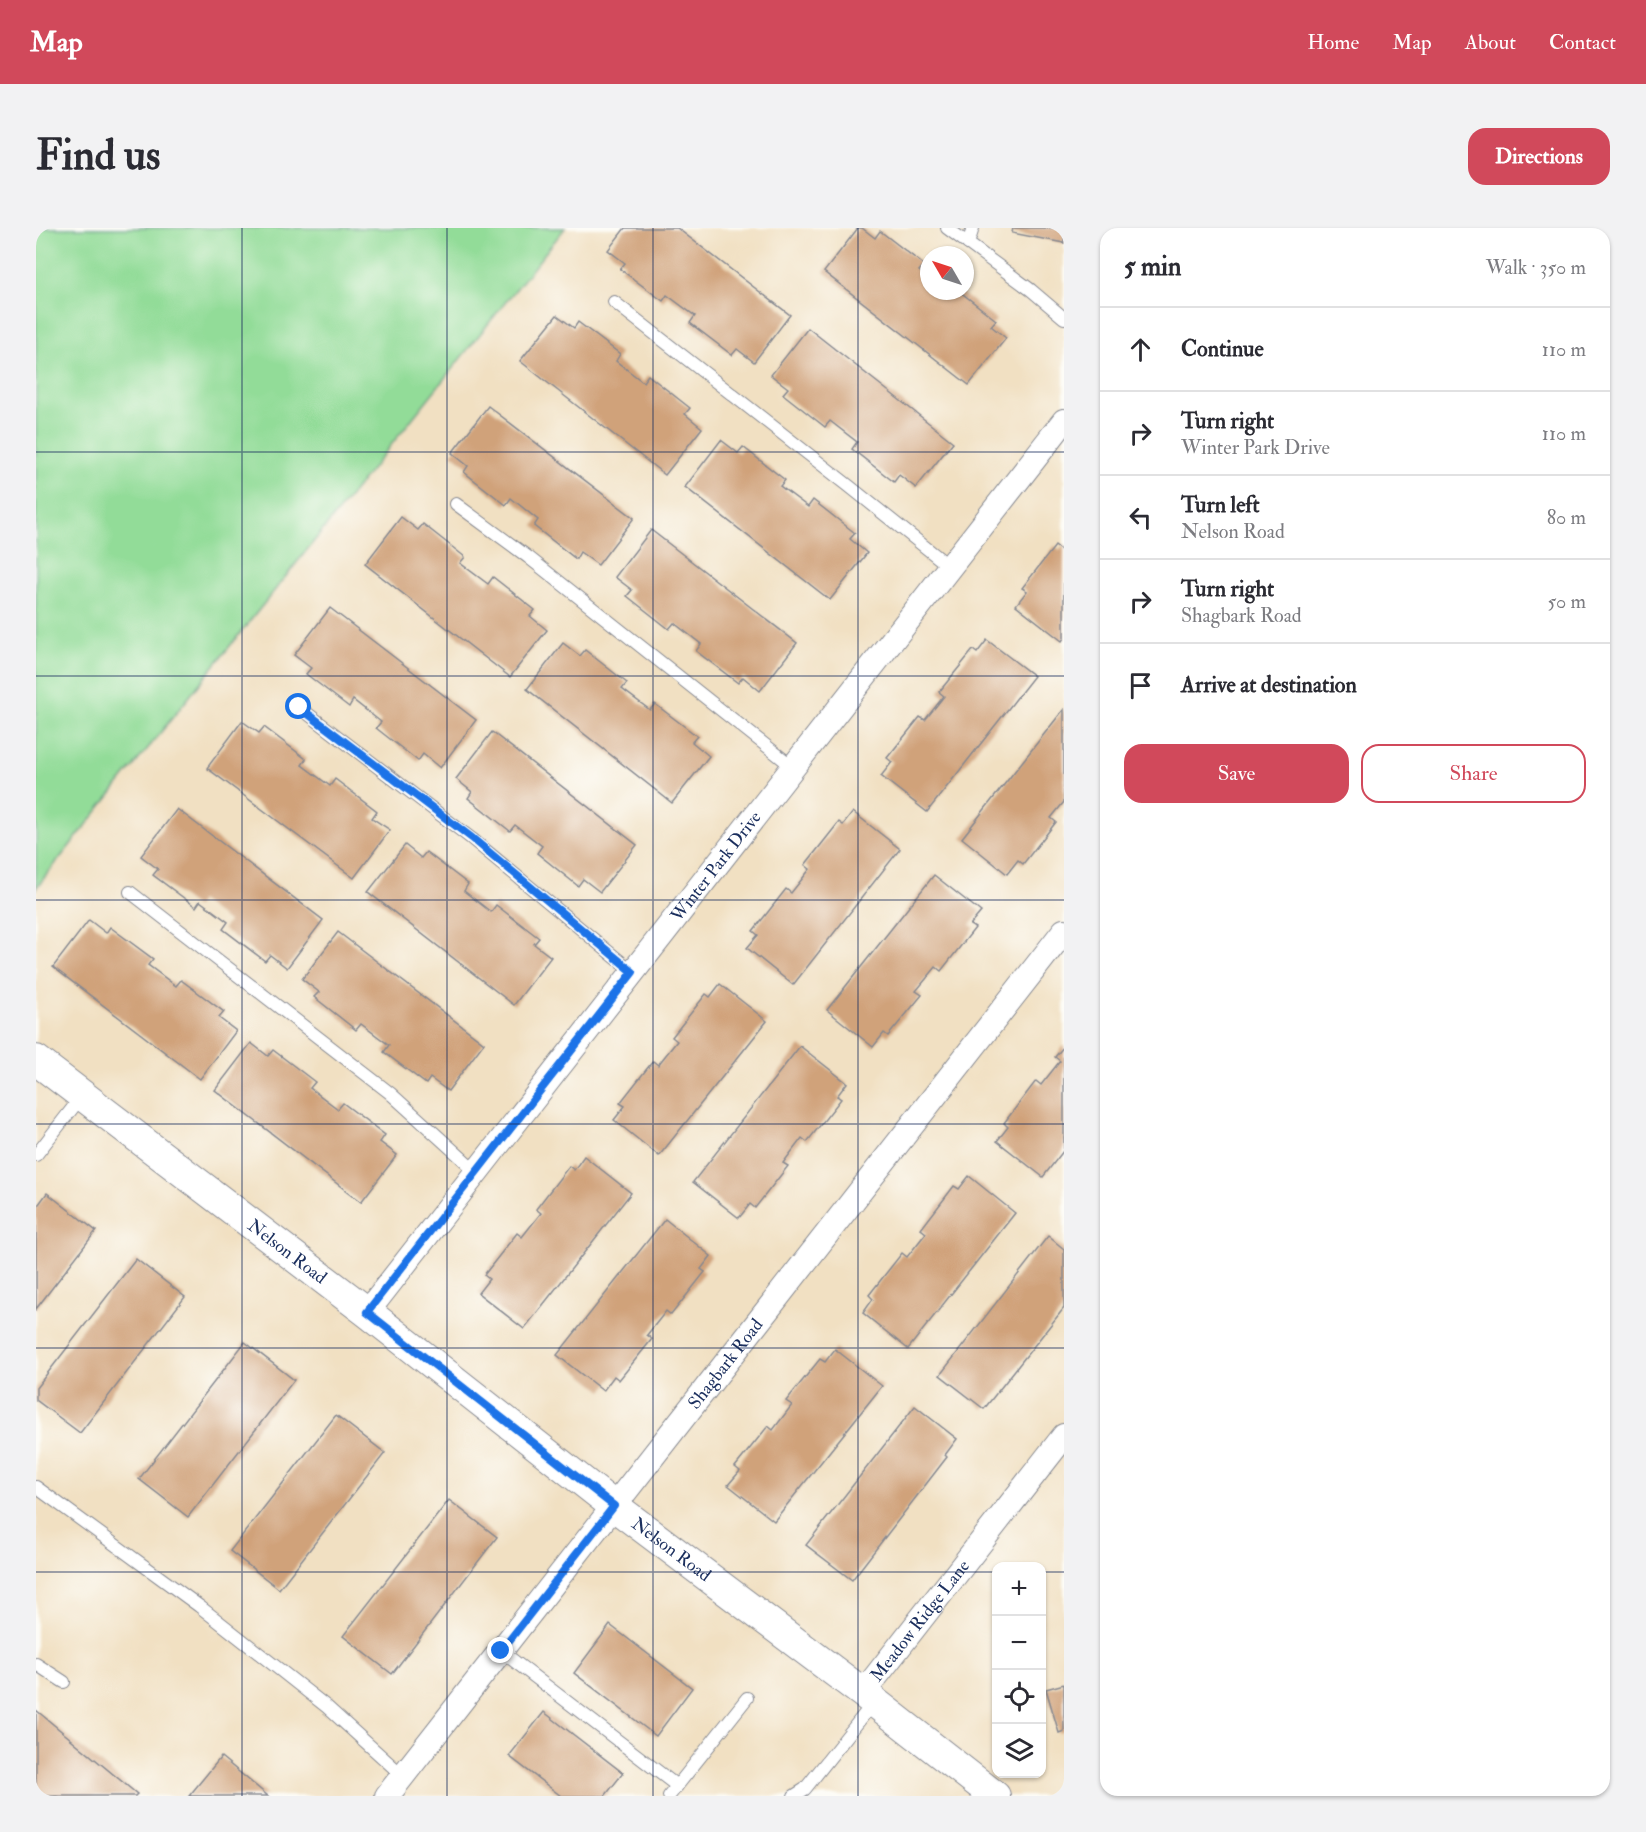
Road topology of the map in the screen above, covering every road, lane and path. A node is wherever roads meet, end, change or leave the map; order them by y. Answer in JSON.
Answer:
{"nodes":[{"id":1,"x":947,"y":228,"type":"edge"},
{"id":2,"x":972,"y":228,"type":"edge"},
{"id":3,"x":968,"y":244,"type":"junction"},
{"id":4,"x":614,"y":302,"type":"dead end"},
{"id":5,"x":1064,"y":318,"type":"edge"},
{"id":6,"x":1064,"y":421,"type":"edge"},
{"id":7,"x":456,"y":504,"type":"dead end"},
{"id":8,"x":950,"y":567,"type":"junction"},
{"id":9,"x":299,"y":707,"type":"dead end"},
{"id":10,"x":793,"y":767,"type":"junction"},
{"id":11,"x":130,"y":892,"type":"dead end"},
{"id":12,"x":1064,"y":931,"type":"edge"},
{"id":13,"x":633,"y":972,"type":"junction"},
{"id":14,"x":36,"y":1060,"type":"edge"},
{"id":15,"x":83,"y":1095,"type":"junction"},
{"id":16,"x":36,"y":1155,"type":"edge"},
{"id":17,"x":477,"y":1172,"type":"junction"},
{"id":18,"x":367,"y":1312,"type":"junction"},
{"id":19,"x":1064,"y":1436,"type":"edge"},
{"id":20,"x":36,"y":1487,"type":"edge"},
{"id":21,"x":614,"y":1506,"type":"junction"},
{"id":22,"x":501,"y":1651,"type":"junction"},
{"id":23,"x":36,"y":1664,"type":"edge"},
{"id":24,"x":63,"y":1682,"type":"dead end"},
{"id":25,"x":868,"y":1697,"type":"junction"},
{"id":26,"x":747,"y":1698,"type":"dead end"},
{"id":27,"x":403,"y":1776,"type":"junction"},
{"id":28,"x":673,"y":1791,"type":"edge"},
{"id":29,"x":804,"y":1794,"type":"edge"},
{"id":30,"x":387,"y":1796,"type":"edge"},
{"id":31,"x":995,"y":1796,"type":"edge"}],
"edges":[{"from":1,"to":3,"type":"lane"},
{"from":2,"to":3,"type":"lane"},
{"from":3,"to":5,"type":"lane"},
{"from":4,"to":8,"type":"lane"},
{"from":6,"to":8,"type":"street","name":"Winter Park Drive"},
{"from":7,"to":10,"type":"lane"},
{"from":8,"to":10,"type":"street","name":"Winter Park Drive"},
{"from":9,"to":13,"type":"lane"},
{"from":10,"to":13,"type":"street","name":"Winter Park Drive"},
{"from":11,"to":17,"type":"lane"},
{"from":12,"to":21,"type":"street","name":"Shagbark Road"},
{"from":13,"to":17,"type":"street","name":"Winter Park Drive"},
{"from":14,"to":15,"type":"street","name":"Nelson Road"},
{"from":15,"to":16,"type":"lane"},
{"from":15,"to":18,"type":"street","name":"Nelson Road"},
{"from":17,"to":18,"type":"street","name":"Winter Park Drive"},
{"from":18,"to":21,"type":"street","name":"Nelson Road"},
{"from":19,"to":25,"type":"street","name":"Meadow Ridge Lane"},
{"from":20,"to":27,"type":"lane"},
{"from":21,"to":22,"type":"street","name":"Shagbark Road"},
{"from":21,"to":25,"type":"street","name":"Nelson Road"},
{"from":22,"to":27,"type":"street","name":"Shagbark Road"},
{"from":22,"to":28,"type":"lane"},
{"from":23,"to":24,"type":"lane"},
{"from":25,"to":29,"type":"lane"},
{"from":25,"to":31,"type":"street","name":"Nelson Road"},
{"from":26,"to":28,"type":"lane"},
{"from":27,"to":30,"type":"street","name":"Shagbark Road"}]}
